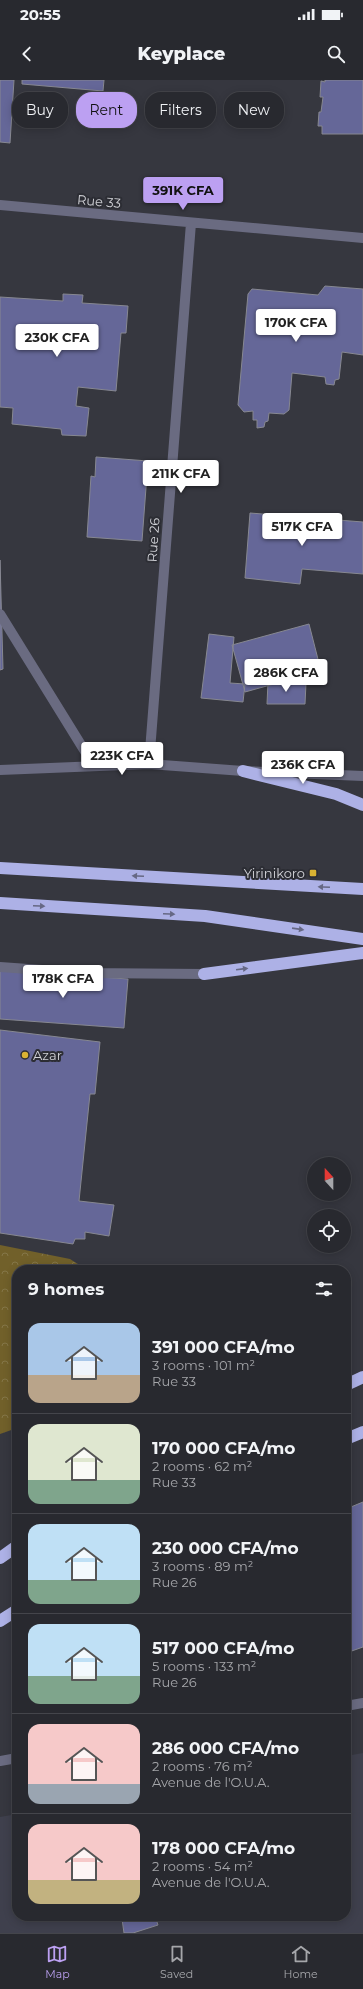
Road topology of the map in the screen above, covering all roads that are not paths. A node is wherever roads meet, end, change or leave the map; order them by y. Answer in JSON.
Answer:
{"nodes":[{"id":1,"x":0,"y":205,"type":"edge"},
{"id":2,"x":191,"y":222,"type":"junction"},
{"id":3,"x":363,"y":238,"type":"edge"},
{"id":4,"x":0,"y":614,"type":"edge"},
{"id":5,"x":149,"y":764,"type":"junction"},
{"id":6,"x":94,"y":766,"type":"junction"},
{"id":7,"x":0,"y":770,"type":"edge"},
{"id":8,"x":243,"y":771,"type":"junction"},
{"id":9,"x":363,"y":776,"type":"edge"},
{"id":10,"x":363,"y":805,"type":"edge"},
{"id":11,"x":0,"y":868,"type":"edge"},
{"id":12,"x":363,"y":889,"type":"edge"},
{"id":13,"x":0,"y":904,"type":"edge"},
{"id":14,"x":363,"y":939,"type":"edge"},
{"id":15,"x":363,"y":953,"type":"edge"},
{"id":16,"x":0,"y":967,"type":"edge"},
{"id":17,"x":204,"y":974,"type":"joint"},
{"id":18,"x":363,"y":1377,"type":"edge"},
{"id":19,"x":351,"y":1383,"type":"edge"},
{"id":20,"x":363,"y":1432,"type":"edge"},
{"id":21,"x":351,"y":1437,"type":"edge"},
{"id":22,"x":12,"y":1550,"type":"edge"},
{"id":23,"x":0,"y":1558,"type":"edge"},
{"id":24,"x":12,"y":1613,"type":"edge"},
{"id":25,"x":0,"y":1621,"type":"edge"},
{"id":26,"x":363,"y":1703,"type":"edge"},
{"id":27,"x":351,"y":1705,"type":"edge"},
{"id":28,"x":12,"y":1759,"type":"edge"},
{"id":29,"x":0,"y":1761,"type":"edge"}],
"edges":[{"from":1,"to":2,"type":"street","name":"Rue 33"},
{"from":2,"to":3,"type":"street","name":"Rue 33"},
{"from":2,"to":5,"type":"street","name":"Rue 26"},
{"from":4,"to":6,"type":"street"},
{"from":5,"to":6,"type":"street"},
{"from":5,"to":8,"type":"street"},
{"from":6,"to":7,"type":"street"},
{"from":8,"to":9,"type":"street"},
{"from":8,"to":10,"type":"highway"},
{"from":12,"to":11,"type":"highway","one_way":true},
{"from":13,"to":14,"type":"highway","one_way":true},
{"from":17,"to":15,"type":"highway","one_way":true},
{"from":16,"to":17,"type":"street"},
{"from":18,"to":19,"type":"highway"},
{"from":20,"to":21,"type":"highway"},
{"from":22,"to":23,"type":"highway"},
{"from":24,"to":25,"type":"highway"},
{"from":26,"to":27,"type":"street"},
{"from":28,"to":29,"type":"street"}]}
